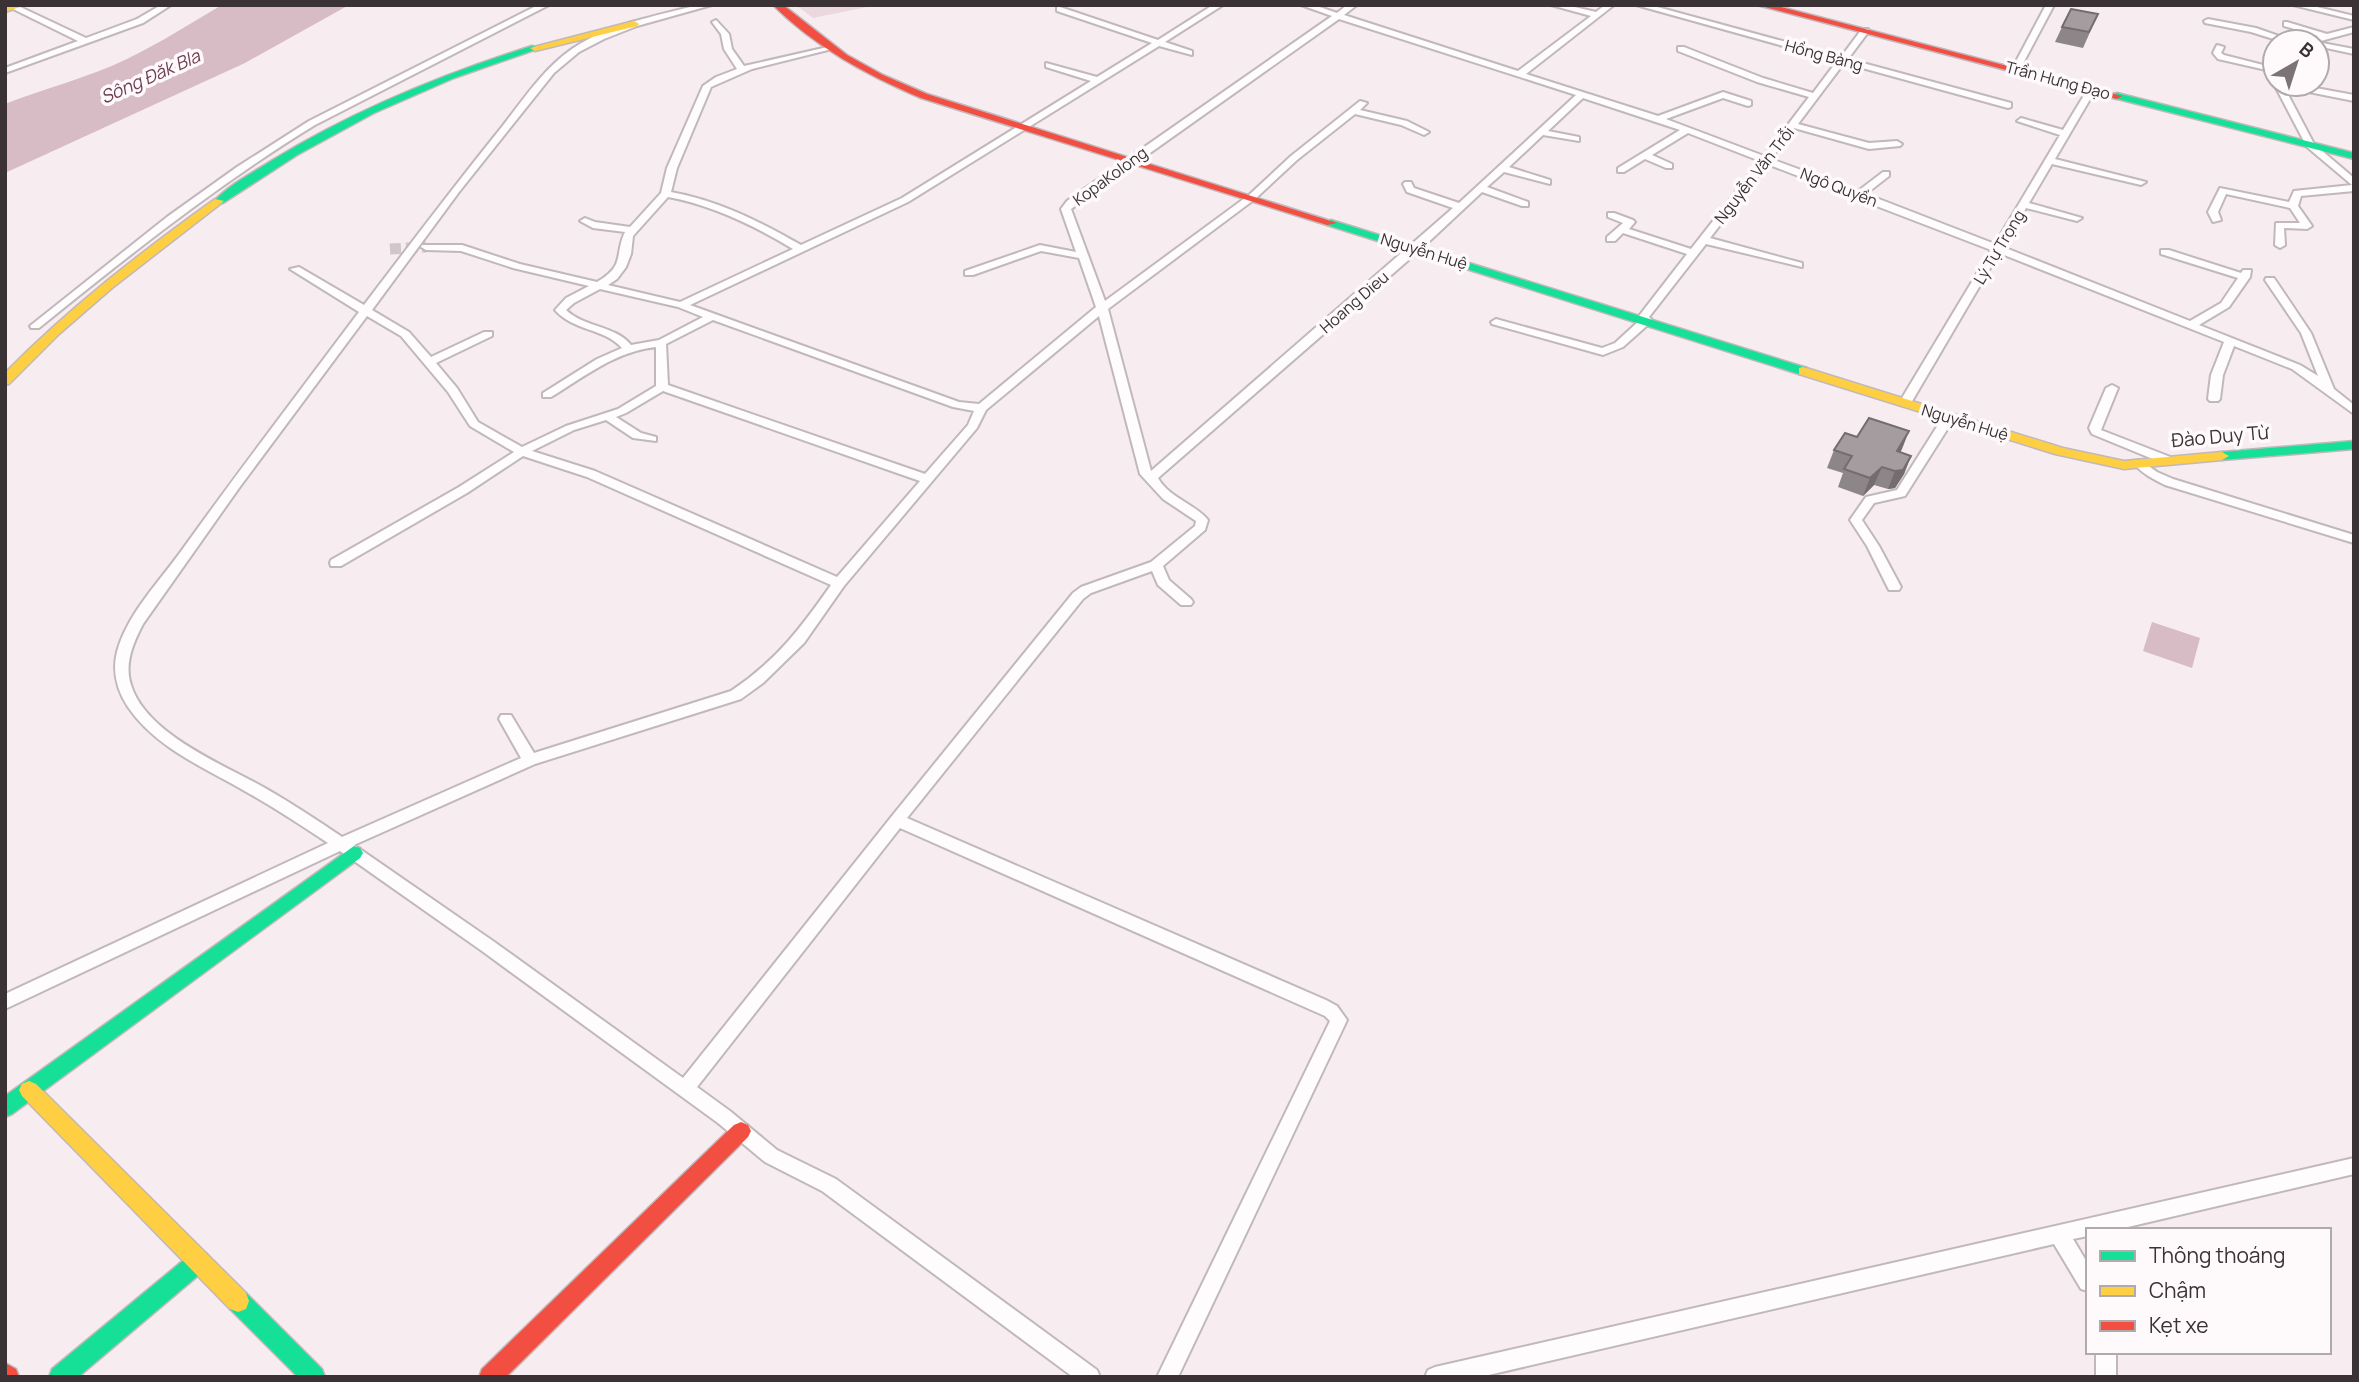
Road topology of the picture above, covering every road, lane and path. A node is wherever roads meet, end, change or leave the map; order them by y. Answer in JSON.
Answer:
{"nodes":[{"id":1,"x":167,"y":5,"type":"edge"},
{"id":2,"x":545,"y":5,"type":"edge"},
{"id":3,"x":708,"y":5,"type":"edge"},
{"id":4,"x":777,"y":5,"type":"edge"},
{"id":5,"x":1219,"y":5,"type":"edge"},
{"id":6,"x":1305,"y":5,"type":"edge"},
{"id":7,"x":1353,"y":5,"type":"edge"},
{"id":8,"x":1555,"y":5,"type":"edge"},
{"id":9,"x":1610,"y":5,"type":"edge"},
{"id":10,"x":1640,"y":5,"type":"edge"},
{"id":11,"x":1761,"y":5,"type":"edge"},
{"id":12,"x":2050,"y":5,"type":"edge"},
{"id":13,"x":2297,"y":5,"type":"edge"},
{"id":14,"x":11,"y":7,"type":"edge"},
{"id":15,"x":1060,"y":9,"type":"dead end"},
{"id":16,"x":1597,"y":15,"type":"junction"},
{"id":17,"x":1337,"y":16,"type":"junction"},
{"id":18,"x":2354,"y":18,"type":"edge"},
{"id":19,"x":2208,"y":21,"type":"dead end"},
{"id":20,"x":716,"y":22,"type":"dead end"},
{"id":21,"x":634,"y":24,"type":"junction"},
{"id":22,"x":2287,"y":24,"type":"dead end"},
{"id":23,"x":2301,"y":28,"type":"edge"},
{"id":24,"x":2354,"y":29,"type":"edge"},
{"id":25,"x":1865,"y":32,"type":"junction"},
{"id":26,"x":2261,"y":32,"type":"edge"},
{"id":27,"x":2331,"y":35,"type":"edge"},
{"id":28,"x":85,"y":41,"type":"junction"},
{"id":29,"x":1156,"y":43,"type":"junction"},
{"id":30,"x":539,"y":46,"type":"junction"},
{"id":31,"x":2220,"y":47,"type":"dead end"},
{"id":32,"x":2331,"y":47,"type":"edge"},
{"id":33,"x":832,"y":48,"type":"junction"},
{"id":34,"x":1681,"y":49,"type":"dead end"},
{"id":35,"x":2354,"y":52,"type":"edge"},
{"id":36,"x":1189,"y":53,"type":"dead end"},
{"id":37,"x":566,"y":57,"type":"junction"},
{"id":38,"x":1843,"y":60,"type":"junction"},
{"id":39,"x":1049,"y":65,"type":"dead end"},
{"id":40,"x":2261,"y":67,"type":"edge"},
{"id":41,"x":2016,"y":69,"type":"junction"},
{"id":42,"x":5,"y":71,"type":"edge"},
{"id":43,"x":743,"y":71,"type":"junction"},
{"id":44,"x":1520,"y":74,"type":"junction"},
{"id":45,"x":1098,"y":80,"type":"junction"},
{"id":46,"x":2092,"y":89,"type":"junction"},
{"id":47,"x":1582,"y":94,"type":"junction"},
{"id":48,"x":2331,"y":94,"type":"edge"},
{"id":49,"x":1815,"y":96,"type":"junction"},
{"id":50,"x":2286,"y":98,"type":"edge"},
{"id":51,"x":2354,"y":98,"type":"edge"},
{"id":52,"x":1748,"y":103,"type":"dead end"},
{"id":53,"x":2008,"y":105,"type":"dead end"},
{"id":54,"x":1658,"y":120,"type":"junction"},
{"id":55,"x":2021,"y":121,"type":"dead end"},
{"id":56,"x":1793,"y":125,"type":"junction"},
{"id":57,"x":1025,"y":126,"type":"junction"},
{"id":58,"x":1687,"y":130,"type":"junction"},
{"id":59,"x":1424,"y":132,"type":"dead end"},
{"id":60,"x":1542,"y":132,"type":"junction"},
{"id":61,"x":2066,"y":134,"type":"junction"},
{"id":62,"x":1862,"y":135,"type":"dead end"},
{"id":63,"x":1840,"y":138,"type":"junction"},
{"id":64,"x":1576,"y":139,"type":"dead end"},
{"id":65,"x":1897,"y":144,"type":"dead end"},
{"id":66,"x":2310,"y":145,"type":"junction"},
{"id":67,"x":1645,"y":156,"type":"junction"},
{"id":68,"x":2354,"y":156,"type":"edge"},
{"id":69,"x":1131,"y":160,"type":"junction"},
{"id":70,"x":1767,"y":160,"type":"junction"},
{"id":71,"x":2050,"y":161,"type":"junction"},
{"id":72,"x":1668,"y":166,"type":"dead end"},
{"id":73,"x":1502,"y":168,"type":"junction"},
{"id":74,"x":1621,"y":170,"type":"dead end"},
{"id":75,"x":1886,"y":173,"type":"dead end"},
{"id":76,"x":1547,"y":182,"type":"dead end"},
{"id":77,"x":2141,"y":182,"type":"dead end"},
{"id":78,"x":1408,"y":184,"type":"dead end"},
{"id":79,"x":2354,"y":185,"type":"edge"},
{"id":80,"x":1480,"y":188,"type":"junction"},
{"id":81,"x":666,"y":194,"type":"junction"},
{"id":82,"x":1859,"y":195,"type":"junction"},
{"id":83,"x":1252,"y":197,"type":"junction"},
{"id":84,"x":1525,"y":204,"type":"dead end"},
{"id":85,"x":2024,"y":205,"type":"junction"},
{"id":86,"x":2293,"y":206,"type":"junction"},
{"id":87,"x":1460,"y":207,"type":"junction"},
{"id":88,"x":1611,"y":215,"type":"dead end"},
{"id":89,"x":2077,"y":218,"type":"dead end"},
{"id":90,"x":2216,"y":220,"type":"dead end"},
{"id":91,"x":585,"y":221,"type":"dead end"},
{"id":92,"x":633,"y":230,"type":"junction"},
{"id":93,"x":1623,"y":230,"type":"junction"},
{"id":94,"x":1611,"y":240,"type":"dead end"},
{"id":95,"x":1704,"y":240,"type":"junction"},
{"id":96,"x":2280,"y":245,"type":"dead end"},
{"id":97,"x":426,"y":247,"type":"tunnel mouth"},
{"id":98,"x":1416,"y":248,"type":"junction"},
{"id":99,"x":801,"y":249,"type":"junction"},
{"id":100,"x":1998,"y":250,"type":"junction"},
{"id":101,"x":2165,"y":252,"type":"dead end"},
{"id":102,"x":1694,"y":253,"type":"junction"},
{"id":103,"x":1083,"y":256,"type":"junction"},
{"id":104,"x":1798,"y":265,"type":"dead end"},
{"id":105,"x":295,"y":269,"type":"dead end"},
{"id":106,"x":969,"y":273,"type":"dead end"},
{"id":107,"x":2270,"y":280,"type":"dead end"},
{"id":108,"x":603,"y":285,"type":"junction"},
{"id":109,"x":681,"y":305,"type":"junction"},
{"id":110,"x":1102,"y":307,"type":"junction"},
{"id":111,"x":368,"y":310,"type":"junction"},
{"id":112,"x":713,"y":316,"type":"junction"},
{"id":113,"x":1645,"y":319,"type":"junction"},
{"id":114,"x":1496,"y":321,"type":"dead end"},
{"id":115,"x":35,"y":326,"type":"dead end"},
{"id":116,"x":2190,"y":326,"type":"junction"},
{"id":117,"x":488,"y":334,"type":"dead end"},
{"id":118,"x":2230,"y":342,"type":"junction"},
{"id":119,"x":661,"y":343,"type":"junction"},
{"id":120,"x":628,"y":348,"type":"junction"},
{"id":121,"x":430,"y":362,"type":"junction"},
{"id":122,"x":5,"y":381,"type":"edge"},
{"id":123,"x":662,"y":387,"type":"junction"},
{"id":124,"x":2112,"y":388,"type":"dead end"},
{"id":125,"x":2331,"y":392,"type":"junction"},
{"id":126,"x":547,"y":395,"type":"dead end"},
{"id":127,"x":2214,"y":399,"type":"dead end"},
{"id":128,"x":1905,"y":403,"type":"junction"},
{"id":129,"x":981,"y":408,"type":"junction"},
{"id":130,"x":2354,"y":411,"type":"edge"},
{"id":131,"x":608,"y":416,"type":"junction"},
{"id":132,"x":1949,"y":416,"type":"junction"},
{"id":133,"x":652,"y":439,"type":"dead end"},
{"id":134,"x":2353,"y":445,"type":"edge"},
{"id":135,"x":522,"y":452,"type":"junction"},
{"id":136,"x":2090,"y":459,"type":"joint"},
{"id":137,"x":2169,"y":461,"type":"junction"},
{"id":138,"x":2140,"y":464,"type":"junction"},
{"id":139,"x":1153,"y":477,"type":"junction"},
{"id":140,"x":927,"y":479,"type":"junction"},
{"id":141,"x":2353,"y":541,"type":"edge"},
{"id":142,"x":336,"y":563,"type":"dead end"},
{"id":143,"x":1156,"y":565,"type":"junction"},
{"id":144,"x":839,"y":583,"type":"junction"},
{"id":145,"x":1894,"y":587,"type":"dead end"},
{"id":146,"x":1186,"y":602,"type":"dead end"},
{"id":147,"x":506,"y":719,"type":"dead end"},
{"id":148,"x":530,"y":760,"type":"junction"},
{"id":149,"x":897,"y":820,"type":"junction"},
{"id":150,"x":348,"y":849,"type":"junction"},
{"id":151,"x":5,"y":1002,"type":"edge"},
{"id":152,"x":685,"y":1089,"type":"junction"},
{"id":153,"x":29,"y":1090,"type":"junction"},
{"id":154,"x":5,"y":1108,"type":"edge"},
{"id":155,"x":741,"y":1131,"type":"junction"},
{"id":156,"x":2354,"y":1166,"type":"edge"},
{"id":157,"x":2059,"y":1234,"type":"junction"},
{"id":158,"x":199,"y":1261,"type":"junction"},
{"id":159,"x":2086,"y":1279,"type":"edge"},
{"id":160,"x":2106,"y":1354,"type":"edge"},
{"id":161,"x":61,"y":1377,"type":"edge"},
{"id":162,"x":314,"y":1377,"type":"edge"},
{"id":163,"x":490,"y":1377,"type":"edge"},
{"id":164,"x":1090,"y":1377,"type":"edge"},
{"id":165,"x":1167,"y":1377,"type":"edge"},
{"id":166,"x":1435,"y":1377,"type":"edge"},
{"id":167,"x":2106,"y":1377,"type":"edge"}],
"edges":[{"from":1,"to":28,"type":"street"},
{"from":2,"to":115,"type":"street"},
{"from":3,"to":21,"type":"street"},
{"from":4,"to":33,"type":"street","name":"Nguyễn Huệ"},
{"from":5,"to":29,"type":"street"},
{"from":6,"to":17,"type":"street","name":"Ngô Quyền"},
{"from":7,"to":17,"type":"street","name":"KopaKolong"},
{"from":8,"to":16,"type":"street"},
{"from":9,"to":16,"type":"street"},
{"from":10,"to":38,"type":"street","name":"Hồng Bàng"},
{"from":11,"to":25,"type":"street","name":"Trần Hưng Đạo"},
{"from":12,"to":41,"type":"street"},
{"from":13,"to":18,"type":"street"},
{"from":14,"to":28,"type":"street"},
{"from":15,"to":29,"type":"street"},
{"from":16,"to":44,"type":"street"},
{"from":17,"to":44,"type":"street","name":"Ngô Quyền"},
{"from":17,"to":69,"type":"street","name":"KopaKolong"},
{"from":19,"to":26,"type":"street"},
{"from":20,"to":43,"type":"street"},
{"from":21,"to":30,"type":"street"},
{"from":21,"to":37,"type":"street"},
{"from":22,"to":23,"type":"street"},
{"from":24,"to":27,"type":"street"},
{"from":25,"to":38,"type":"street","name":"Nguyễn Văn Trỗi"},
{"from":25,"to":41,"type":"street","name":"Trần Hưng Đạo"},
{"from":28,"to":42,"type":"street"},
{"from":29,"to":36,"type":"street"},
{"from":29,"to":45,"type":"street"},
{"from":30,"to":37,"type":"street"},
{"from":30,"to":122,"type":"street"},
{"from":31,"to":40,"type":"street"},
{"from":32,"to":35,"type":"street"},
{"from":33,"to":43,"type":"street"},
{"from":33,"to":57,"type":"street","name":"Nguyễn Huệ"},
{"from":34,"to":49,"type":"street"},
{"from":37,"to":111,"type":"street"},
{"from":38,"to":49,"type":"street","name":"Nguyễn Văn Trỗi"},
{"from":38,"to":53,"type":"street","name":"Hồng Bàng"},
{"from":39,"to":45,"type":"street"},
{"from":41,"to":46,"type":"street","name":"Trần Hưng Đạo"},
{"from":43,"to":81,"type":"street"},
{"from":44,"to":47,"type":"street","name":"Ngô Quyền"},
{"from":45,"to":57,"type":"street"},
{"from":46,"to":61,"type":"street","name":"Lý Tự Trọng"},
{"from":46,"to":66,"type":"street","name":"Trần Hưng Đạo"},
{"from":47,"to":54,"type":"street","name":"Ngô Quyền"},
{"from":47,"to":60,"type":"street","name":"Hoang Dieu"},
{"from":48,"to":51,"type":"street"},
{"from":49,"to":56,"type":"street","name":"Nguyễn Văn Trỗi"},
{"from":50,"to":66,"type":"street"},
{"from":52,"to":54,"type":"street"},
{"from":54,"to":58,"type":"street","name":"Ngô Quyền"},
{"from":55,"to":61,"type":"street"},
{"from":56,"to":63,"type":"street"},
{"from":56,"to":70,"type":"street","name":"Nguyễn Văn Trỗi"},
{"from":57,"to":69,"type":"street","name":"Nguyễn Huệ"},
{"from":57,"to":99,"type":"street"},
{"from":58,"to":67,"type":"street"},
{"from":58,"to":70,"type":"street","name":"Ngô Quyền"},
{"from":59,"to":83,"type":"street"},
{"from":60,"to":64,"type":"street"},
{"from":60,"to":73,"type":"street","name":"Hoang Dieu"},
{"from":61,"to":71,"type":"street","name":"Lý Tự Trọng"},
{"from":62,"to":63,"type":"street"},
{"from":63,"to":65,"type":"street"},
{"from":66,"to":68,"type":"street","name":"Trần Hưng Đạo"},
{"from":66,"to":79,"type":"street"},
{"from":67,"to":72,"type":"street"},
{"from":67,"to":74,"type":"street"},
{"from":69,"to":83,"type":"street","name":"Nguyễn Huệ"},
{"from":69,"to":103,"type":"street","name":"KopaKolong"},
{"from":70,"to":82,"type":"street","name":"Ngô Quyền"},
{"from":70,"to":95,"type":"street","name":"Nguyễn Văn Trỗi"},
{"from":71,"to":77,"type":"street"},
{"from":71,"to":85,"type":"street","name":"Lý Tự Trọng"},
{"from":73,"to":76,"type":"street"},
{"from":73,"to":80,"type":"street","name":"Hoang Dieu"},
{"from":75,"to":82,"type":"street"},
{"from":78,"to":87,"type":"street"},
{"from":79,"to":86,"type":"street"},
{"from":80,"to":84,"type":"street"},
{"from":80,"to":87,"type":"street","name":"Hoang Dieu"},
{"from":81,"to":92,"type":"street"},
{"from":81,"to":99,"type":"street"},
{"from":82,"to":100,"type":"street","name":"Ngô Quyền"},
{"from":83,"to":98,"type":"street","name":"Nguyễn Huệ"},
{"from":83,"to":110,"type":"street"},
{"from":85,"to":89,"type":"street"},
{"from":85,"to":100,"type":"street","name":"Lý Tự Trọng"},
{"from":86,"to":90,"type":"street"},
{"from":86,"to":96,"type":"street"},
{"from":87,"to":98,"type":"street","name":"Hoang Dieu"},
{"from":88,"to":93,"type":"street"},
{"from":91,"to":92,"type":"street"},
{"from":92,"to":108,"type":"street"},
{"from":93,"to":94,"type":"street"},
{"from":93,"to":102,"type":"street"},
{"from":95,"to":102,"type":"street","name":"Nguyễn Văn Trỗi"},
{"from":95,"to":104,"type":"street"},
{"from":97,"to":108,"type":"street"},
{"from":98,"to":113,"type":"street","name":"Nguyễn Huệ"},
{"from":98,"to":139,"type":"street","name":"Hoang Dieu"},
{"from":99,"to":109,"type":"street"},
{"from":100,"to":116,"type":"street","name":"Ngô Quyền"},
{"from":100,"to":128,"type":"street","name":"Lý Tự Trọng"},
{"from":101,"to":116,"type":"street"},
{"from":102,"to":113,"type":"street","name":"Nguyễn Văn Trỗi"},
{"from":103,"to":106,"type":"street"},
{"from":103,"to":110,"type":"street","name":"KopaKolong"},
{"from":105,"to":111,"type":"street"},
{"from":107,"to":125,"type":"street"},
{"from":108,"to":109,"type":"street"},
{"from":108,"to":120,"type":"street"},
{"from":109,"to":112,"type":"street"},
{"from":110,"to":129,"type":"street"},
{"from":110,"to":139,"type":"street","name":"KopaKolong"},
{"from":111,"to":121,"type":"street"},
{"from":111,"to":150,"type":"street"},
{"from":112,"to":119,"type":"street"},
{"from":112,"to":129,"type":"street"},
{"from":113,"to":114,"type":"street","name":"Nguyễn Văn Trỗi"},
{"from":113,"to":128,"type":"street","name":"Nguyễn Huệ"},
{"from":116,"to":118,"type":"street","name":"Ngô Quyền"},
{"from":117,"to":121,"type":"street"},
{"from":118,"to":125,"type":"street","name":"Ngô Quyền"},
{"from":118,"to":127,"type":"street"},
{"from":119,"to":120,"type":"street"},
{"from":119,"to":123,"type":"street"},
{"from":120,"to":126,"type":"street"},
{"from":121,"to":135,"type":"street"},
{"from":123,"to":131,"type":"street"},
{"from":123,"to":140,"type":"street"},
{"from":124,"to":137,"type":"street"},
{"from":125,"to":130,"type":"street","name":"Ngô Quyền"},
{"from":128,"to":132,"type":"street","name":"Nguyễn Huệ"},
{"from":129,"to":140,"type":"street"},
{"from":131,"to":133,"type":"street"},
{"from":131,"to":135,"type":"street"},
{"from":132,"to":136,"type":"street","name":"Nguyễn Huệ"},
{"from":132,"to":145,"type":"street"},
{"from":134,"to":137,"type":"street","name":"Đào Duy Từ"},
{"from":135,"to":142,"type":"street"},
{"from":135,"to":144,"type":"street"},
{"from":136,"to":138,"type":"street","name":"Đào Duy Từ"},
{"from":137,"to":138,"type":"street","name":"Đào Duy Từ"},
{"from":138,"to":141,"type":"street"},
{"from":139,"to":143,"type":"street"},
{"from":140,"to":144,"type":"street"},
{"from":143,"to":146,"type":"street"},
{"from":143,"to":149,"type":"street"},
{"from":144,"to":148,"type":"street"},
{"from":147,"to":148,"type":"street"},
{"from":148,"to":150,"type":"street"},
{"from":149,"to":152,"type":"street"},
{"from":149,"to":165,"type":"street"},
{"from":150,"to":151,"type":"street"},
{"from":150,"to":152,"type":"street"},
{"from":150,"to":153,"type":"street"},
{"from":152,"to":155,"type":"street"},
{"from":153,"to":154,"type":"street"},
{"from":153,"to":158,"type":"street"},
{"from":155,"to":163,"type":"street"},
{"from":155,"to":164,"type":"street"},
{"from":156,"to":157,"type":"street"},
{"from":157,"to":159,"type":"street"},
{"from":157,"to":166,"type":"street"},
{"from":158,"to":161,"type":"street"},
{"from":158,"to":162,"type":"street"},
{"from":160,"to":167,"type":"street"}]}
